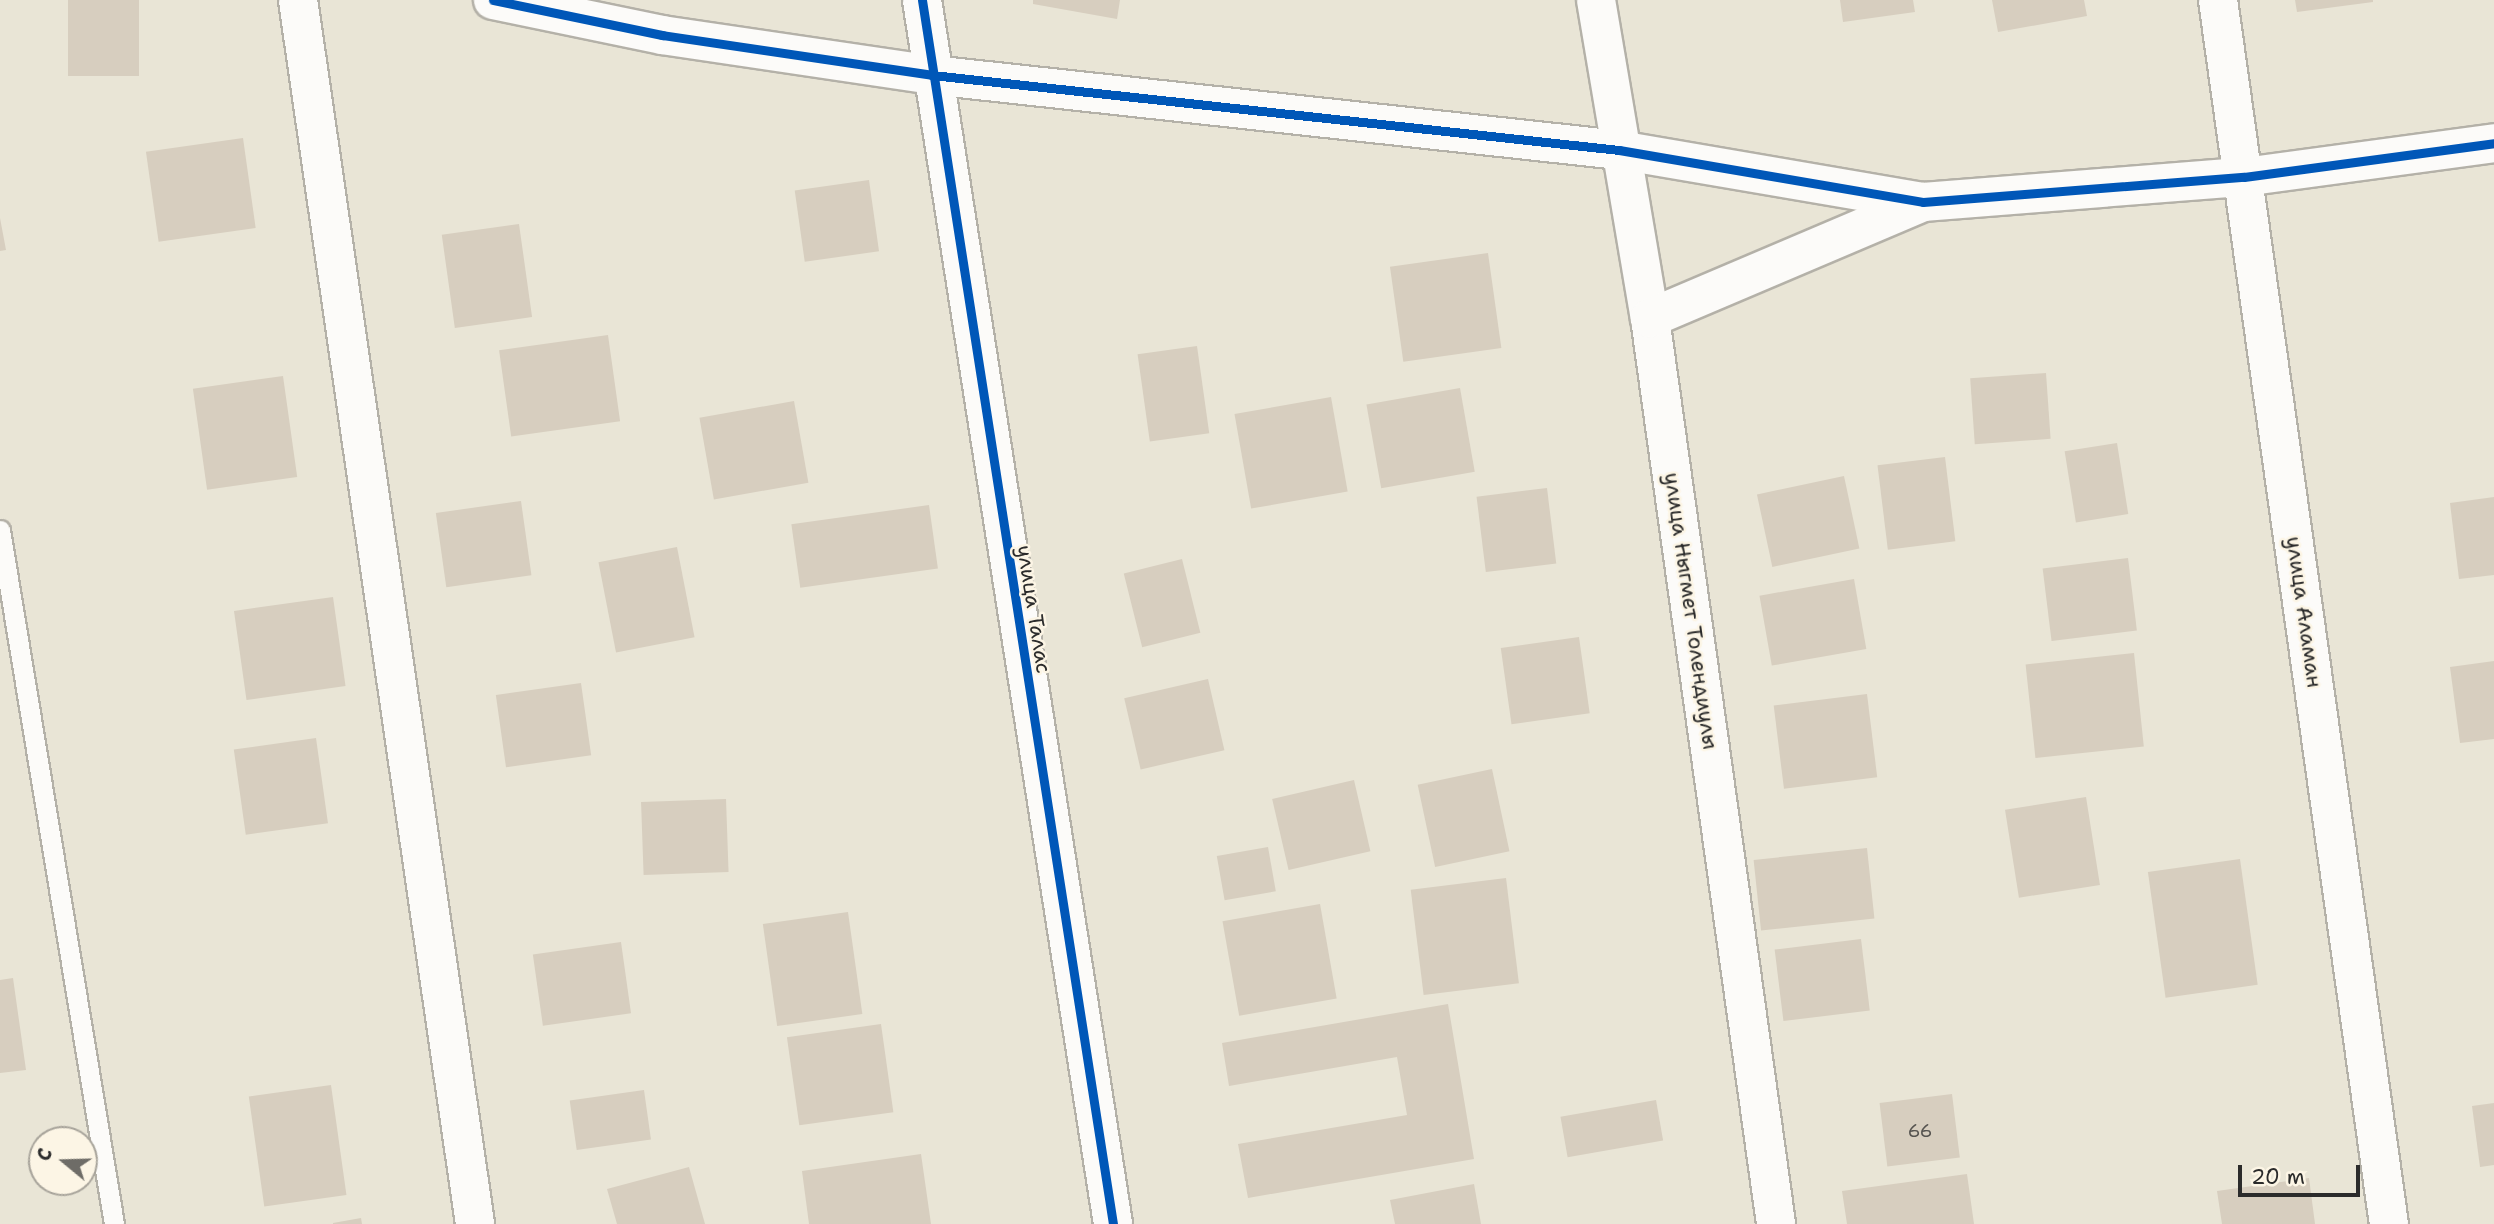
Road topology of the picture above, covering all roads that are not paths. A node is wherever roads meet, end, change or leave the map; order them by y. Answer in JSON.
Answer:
{"nodes":[{"id":1,"x":298,"y":0,"type":"edge"},
{"id":2,"x":493,"y":0,"type":"edge"},
{"id":3,"x":922,"y":0,"type":"edge"},
{"id":4,"x":1596,"y":0,"type":"edge"},
{"id":5,"x":2218,"y":0,"type":"edge"},
{"id":6,"x":932,"y":75,"type":"junction"},
{"id":7,"x":2494,"y":144,"type":"edge"},
{"id":8,"x":1619,"y":150,"type":"junction"},
{"id":9,"x":2244,"y":177,"type":"junction"},
{"id":10,"x":1923,"y":202,"type":"junction"},
{"id":11,"x":1650,"y":318,"type":"junction"},
{"id":12,"x":0,"y":530,"type":"edge"},
{"id":13,"x":114,"y":1224,"type":"edge"},
{"id":14,"x":475,"y":1224,"type":"edge"},
{"id":15,"x":1113,"y":1224,"type":"edge"},
{"id":16,"x":1776,"y":1224,"type":"edge"},
{"id":17,"x":2389,"y":1224,"type":"edge"}],
"edges":[{"from":1,"to":14,"type":"street"},
{"from":2,"to":6,"type":"street"},
{"from":3,"to":6,"type":"street","name":"улица Талас"},
{"from":4,"to":8,"type":"street","name":"улица Ныгмет Толендиулы"},
{"from":5,"to":9,"type":"street","name":"улица Аламан"},
{"from":6,"to":8,"type":"street"},
{"from":6,"to":15,"type":"street","name":"улица Талас"},
{"from":7,"to":9,"type":"street"},
{"from":8,"to":10,"type":"street"},
{"from":8,"to":11,"type":"street","name":"улица Ныгмет Толендиулы"},
{"from":9,"to":10,"type":"street"},
{"from":9,"to":17,"type":"street","name":"улица Аламан"},
{"from":10,"to":11,"type":"street"},
{"from":11,"to":16,"type":"street","name":"улица Ныгмет Толендиулы"},
{"from":12,"to":13,"type":"lane"}]}
